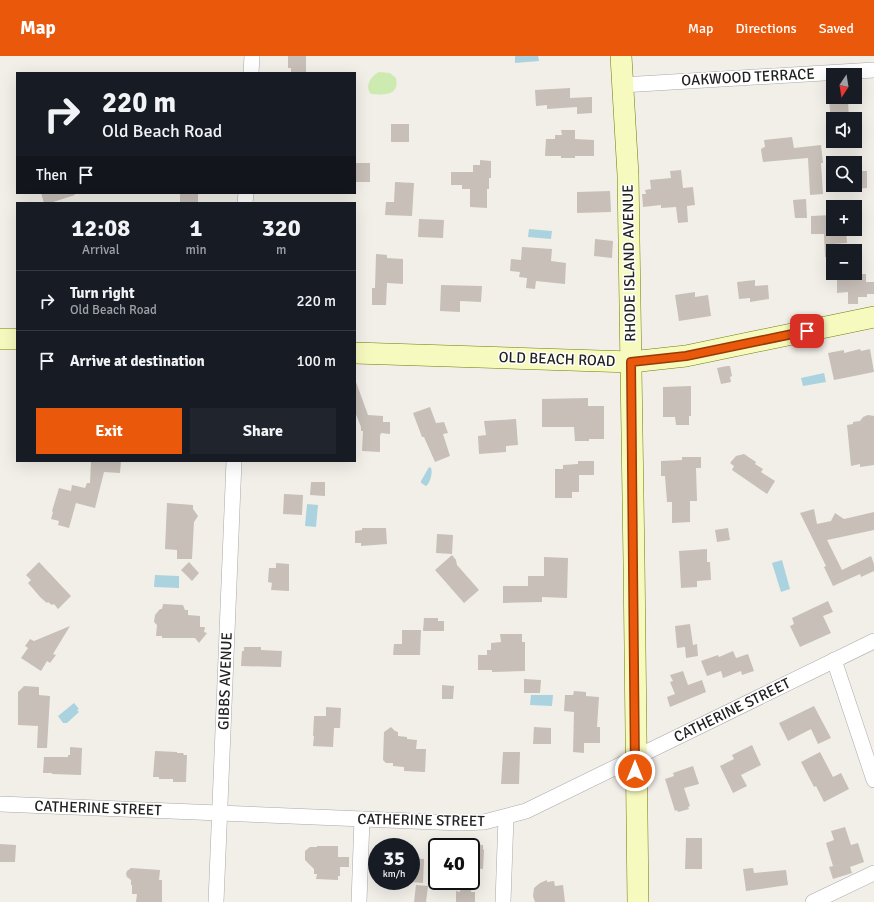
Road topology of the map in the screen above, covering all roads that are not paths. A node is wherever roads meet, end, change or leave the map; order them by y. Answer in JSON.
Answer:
{"nodes":[{"id":1,"x":252,"y":56,"type":"edge"},
{"id":2,"x":621,"y":56,"type":"edge"},
{"id":3,"x":874,"y":70,"type":"edge"},
{"id":4,"x":251,"y":72,"type":"edge"},
{"id":5,"x":622,"y":85,"type":"junction"},
{"id":6,"x":874,"y":317,"type":"edge"},
{"id":7,"x":0,"y":339,"type":"edge"},
{"id":8,"x":16,"y":339,"type":"edge"},
{"id":9,"x":356,"y":353,"type":"edge"},
{"id":10,"x":631,"y":362,"type":"junction"},
{"id":11,"x":234,"y":462,"type":"edge"},
{"id":12,"x":874,"y":641,"type":"edge"},
{"id":13,"x":834,"y":660,"type":"junction"},
{"id":14,"x":635,"y":757,"type":"junction"},
{"id":15,"x":874,"y":780,"type":"edge"},
{"id":16,"x":0,"y":804,"type":"edge"},
{"id":17,"x":219,"y":813,"type":"junction"},
{"id":18,"x":506,"y":817,"type":"junction"},
{"id":19,"x":362,"y":819,"type":"junction"},
{"id":20,"x":874,"y":873,"type":"edge"},
{"id":21,"x":216,"y":902,"type":"edge"},
{"id":22,"x":359,"y":902,"type":"edge"},
{"id":23,"x":503,"y":902,"type":"edge"},
{"id":24,"x":638,"y":902,"type":"edge"},
{"id":25,"x":813,"y":902,"type":"edge"}],
"edges":[{"from":1,"to":4,"type":"street"},
{"from":2,"to":5,"type":"street","name":"RHODE ISLAND AVENUE"},
{"from":3,"to":5,"type":"street","name":"OAKWOOD TERRACE"},
{"from":5,"to":10,"type":"street","name":"RHODE ISLAND AVENUE"},
{"from":6,"to":10,"type":"street","name":"OLD BEACH ROAD"},
{"from":7,"to":8,"type":"street"},
{"from":9,"to":10,"type":"street","name":"OLD BEACH ROAD"},
{"from":10,"to":14,"type":"street","name":"RHODE ISLAND AVENUE"},
{"from":11,"to":17,"type":"street","name":"GIBBS AVENUE"},
{"from":12,"to":13,"type":"street","name":"CATHERINE STREET"},
{"from":13,"to":14,"type":"street","name":"CATHERINE STREET"},
{"from":13,"to":15,"type":"street"},
{"from":14,"to":18,"type":"street","name":"CATHERINE STREET"},
{"from":14,"to":24,"type":"street","name":"RHODE ISLAND AVENUE"},
{"from":16,"to":17,"type":"street","name":"CATHERINE STREET"},
{"from":17,"to":19,"type":"street","name":"CATHERINE STREET"},
{"from":17,"to":21,"type":"street","name":"GIBBS AVENUE"},
{"from":18,"to":19,"type":"street","name":"CATHERINE STREET"},
{"from":18,"to":23,"type":"street"},
{"from":19,"to":22,"type":"street"},
{"from":20,"to":25,"type":"street"}]}
